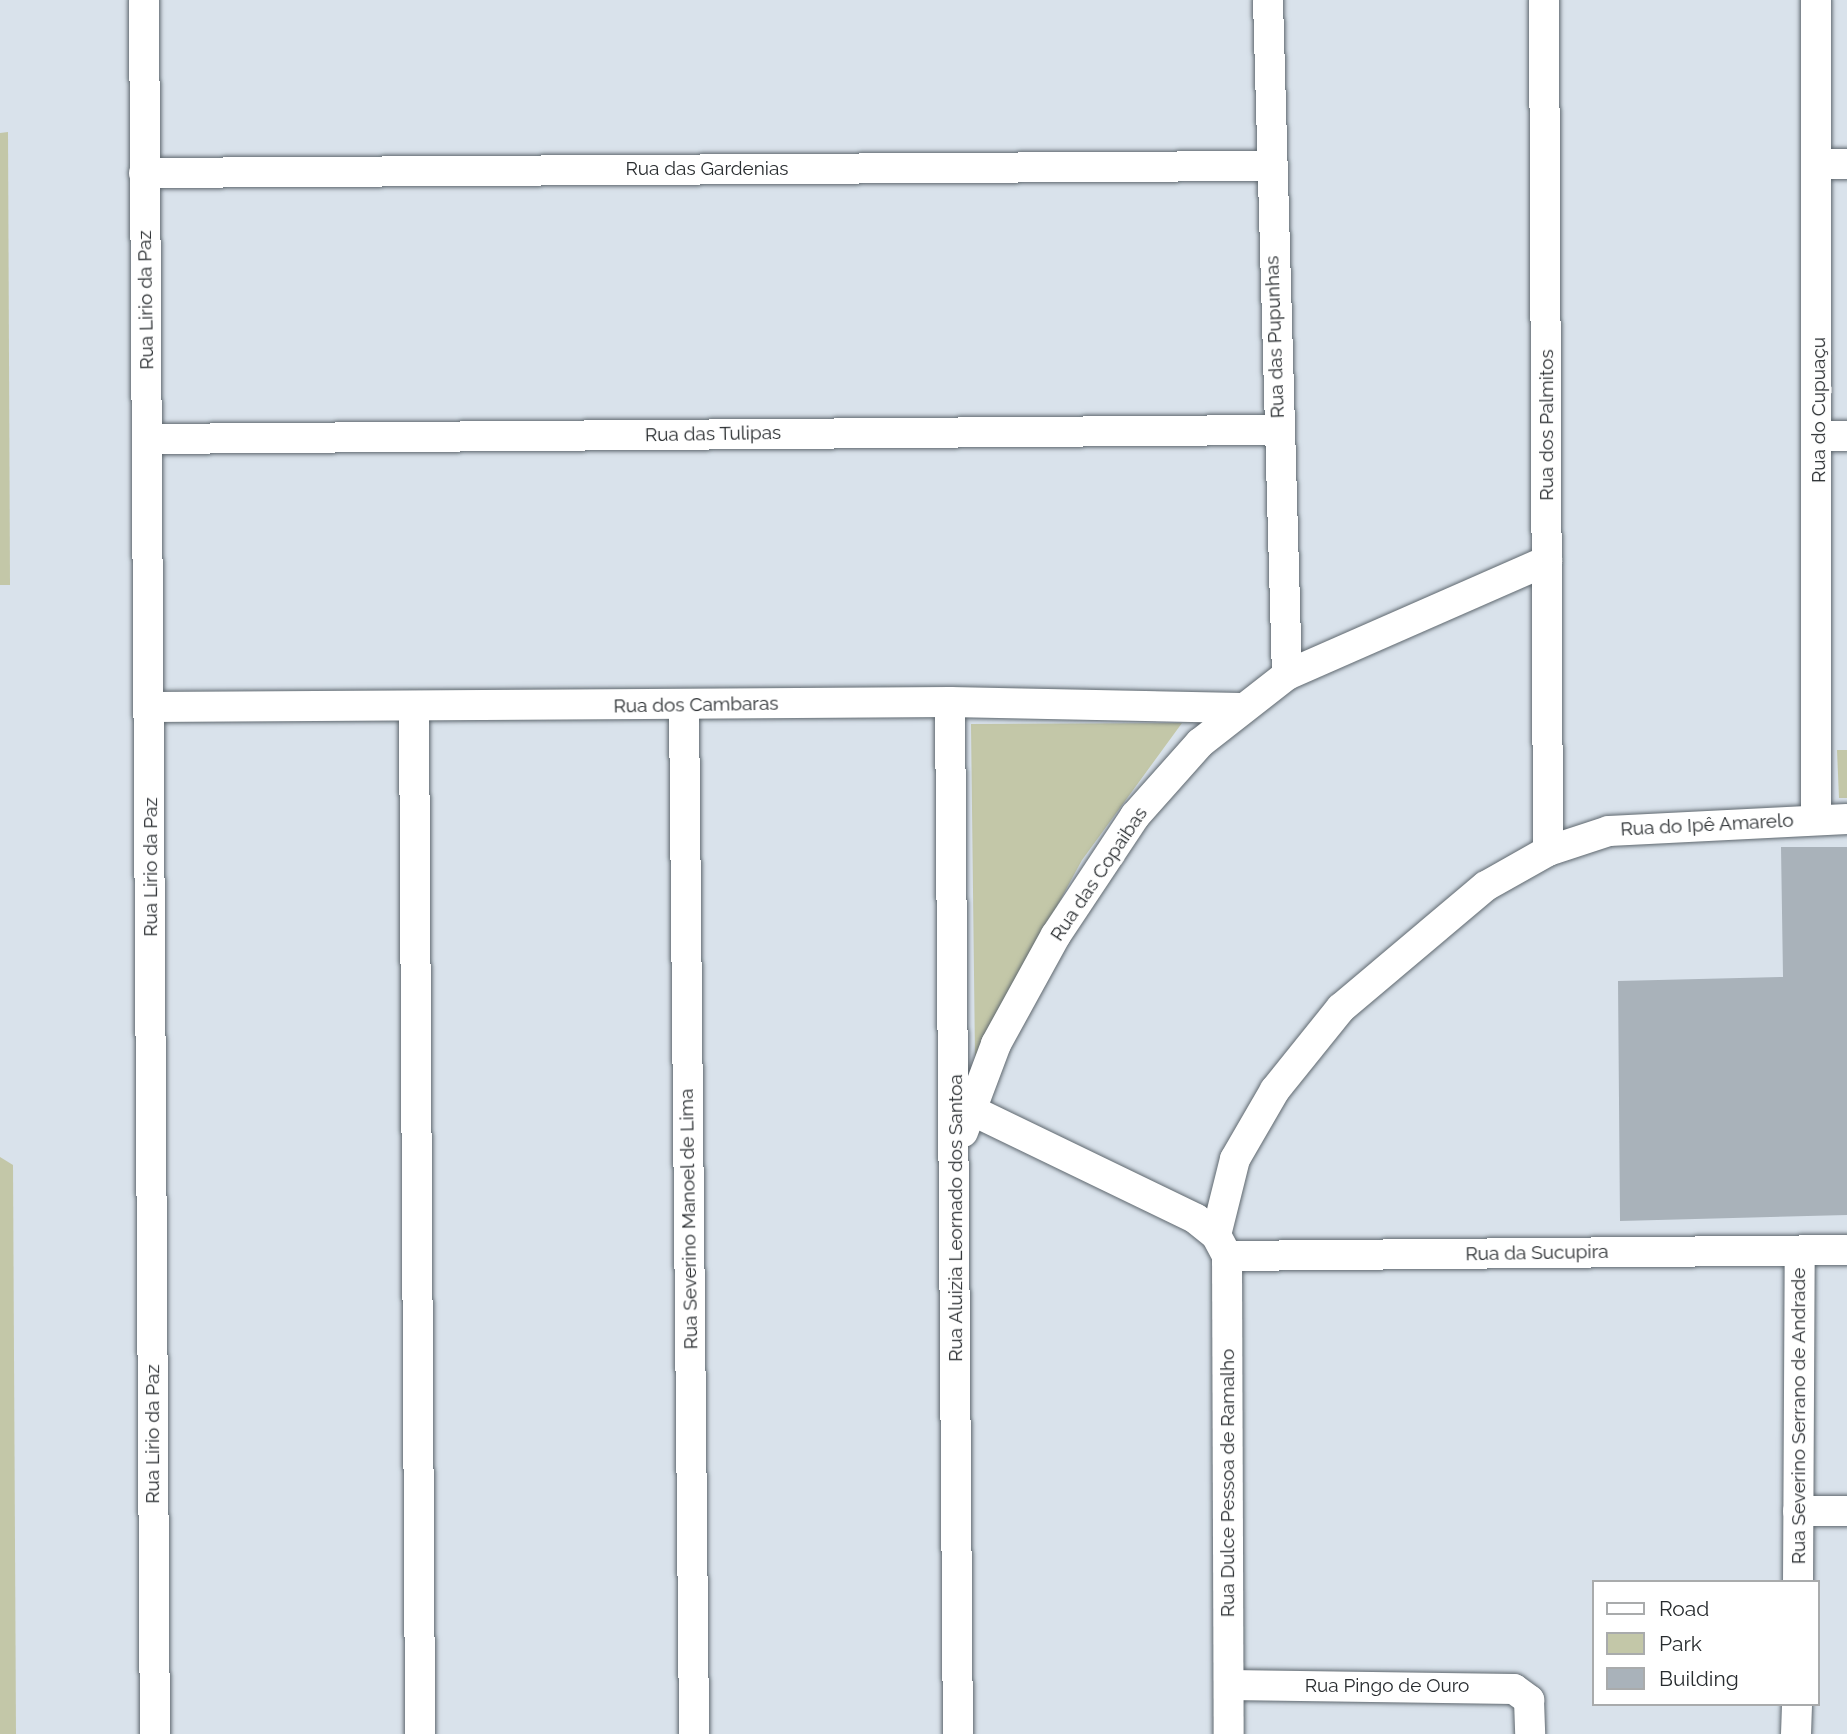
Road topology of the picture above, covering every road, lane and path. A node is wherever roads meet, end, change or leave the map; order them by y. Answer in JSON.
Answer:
{"nodes":[{"id":1,"x":145,"y":0,"type":"edge"},
{"id":2,"x":1268,"y":0,"type":"edge"},
{"id":3,"x":1544,"y":0,"type":"edge"},
{"id":4,"x":1816,"y":0,"type":"edge"},
{"id":5,"x":1816,"y":164,"type":"junction"},
{"id":6,"x":1847,"y":164,"type":"edge"},
{"id":7,"x":1270,"y":166,"type":"junction"},
{"id":8,"x":144,"y":173,"type":"junction"},
{"id":9,"x":1277,"y":429,"type":"junction"},
{"id":10,"x":1833,"y":436,"type":"edge"},
{"id":11,"x":149,"y":439,"type":"junction"},
{"id":12,"x":1547,"y":561,"type":"junction"},
{"id":13,"x":1287,"y":675,"type":"junction"},
{"id":14,"x":950,"y":702,"type":"junction"},
{"id":15,"x":684,"y":705,"type":"junction"},
{"id":16,"x":151,"y":708,"type":"junction"},
{"id":17,"x":1241,"y":708,"type":"junction"},
{"id":18,"x":414,"y":709,"type":"junction"},
{"id":19,"x":1833,"y":714,"type":"edge"},
{"id":20,"x":1847,"y":818,"type":"edge"},
{"id":21,"x":1816,"y":819,"type":"junction"},
{"id":22,"x":1548,"y":851,"type":"junction"},
{"id":23,"x":971,"y":1110,"type":"junction"},
{"id":24,"x":957,"y":1147,"type":"junction"},
{"id":25,"x":1222,"y":1246,"type":"junction"},
{"id":26,"x":1847,"y":1250,"type":"edge"},
{"id":27,"x":1800,"y":1251,"type":"junction"},
{"id":28,"x":1798,"y":1511,"type":"junction"},
{"id":29,"x":1847,"y":1511,"type":"edge"},
{"id":30,"x":1798,"y":1580,"type":"edge"},
{"id":31,"x":1229,"y":1685,"type":"junction"},
{"id":32,"x":1797,"y":1706,"type":"edge"},
{"id":33,"x":1530,"y":1723,"type":"edge"},
{"id":34,"x":155,"y":1734,"type":"edge"},
{"id":35,"x":420,"y":1734,"type":"edge"},
{"id":36,"x":694,"y":1734,"type":"edge"},
{"id":37,"x":958,"y":1734,"type":"edge"},
{"id":38,"x":1229,"y":1734,"type":"edge"},
{"id":39,"x":1797,"y":1734,"type":"edge"}],
"edges":[{"from":1,"to":8,"type":"street","name":"Rua Lirio da Paz"},
{"from":2,"to":7,"type":"street","name":"Rua das Pupunhas"},
{"from":3,"to":12,"type":"street","name":"Rua dos Palmitos"},
{"from":4,"to":5,"type":"street","name":"Rua do Cupuaçu"},
{"from":5,"to":6,"type":"street"},
{"from":5,"to":10,"type":"street","name":"Rua do Cupuaçu"},
{"from":7,"to":8,"type":"street","name":"Rua das Gardenias"},
{"from":7,"to":9,"type":"street","name":"Rua das Pupunhas"},
{"from":8,"to":11,"type":"street","name":"Rua Lirio da Paz"},
{"from":9,"to":11,"type":"street","name":"Rua das Tulipas"},
{"from":9,"to":13,"type":"street","name":"Rua das Pupunhas"},
{"from":10,"to":19,"type":"street","name":"Rua do Cupuaçu"},
{"from":11,"to":16,"type":"street","name":"Rua Lirio da Paz"},
{"from":12,"to":13,"type":"street","name":"Rua das Copaibas"},
{"from":12,"to":22,"type":"street","name":"Rua dos Palmitos"},
{"from":13,"to":17,"type":"street","name":"Rua das Copaibas"},
{"from":14,"to":15,"type":"street","name":"Rua dos Cambaras"},
{"from":14,"to":17,"type":"street","name":"Rua dos Cambaras"},
{"from":14,"to":24,"type":"street","name":"Rua Aluizia Leornado dos Santoa"},
{"from":15,"to":18,"type":"street","name":"Rua dos Cambaras"},
{"from":15,"to":36,"type":"street","name":"Rua Severino Manoel de Lima"},
{"from":16,"to":18,"type":"street","name":"Rua dos Cambaras"},
{"from":16,"to":34,"type":"street","name":"Rua Lirio da Paz"},
{"from":17,"to":23,"type":"street","name":"Rua das Copaibas"},
{"from":18,"to":35,"type":"street"},
{"from":19,"to":21,"type":"street","name":"Rua do Cupuaçu"},
{"from":20,"to":21,"type":"street","name":"Rua do Ipê Amarelo"},
{"from":21,"to":22,"type":"street","name":"Rua do Ipê Amarelo"},
{"from":22,"to":25,"type":"street","name":"Rua do Ipê Amarelo"},
{"from":23,"to":24,"type":"street","name":"Rua das Copaibas"},
{"from":23,"to":25,"type":"street"},
{"from":24,"to":37,"type":"street","name":"Rua Aluizia Leornado dos Santoa"},
{"from":25,"to":27,"type":"street","name":"Rua da Sucupira"},
{"from":25,"to":31,"type":"street","name":"Rua Dulce Pessoa de Ramalho"},
{"from":26,"to":27,"type":"street","name":"Rua da Sucupira"},
{"from":27,"to":28,"type":"street","name":"Rua Severino Serrano de Andrade"},
{"from":28,"to":29,"type":"street"},
{"from":28,"to":30,"type":"street","name":"Rua Severino Serrano de Andrade"},
{"from":31,"to":33,"type":"street","name":"Rua Pingo de Ouro"},
{"from":31,"to":38,"type":"street","name":"Rua Dulce Pessoa de Ramalho"},
{"from":32,"to":39,"type":"street"}]}
